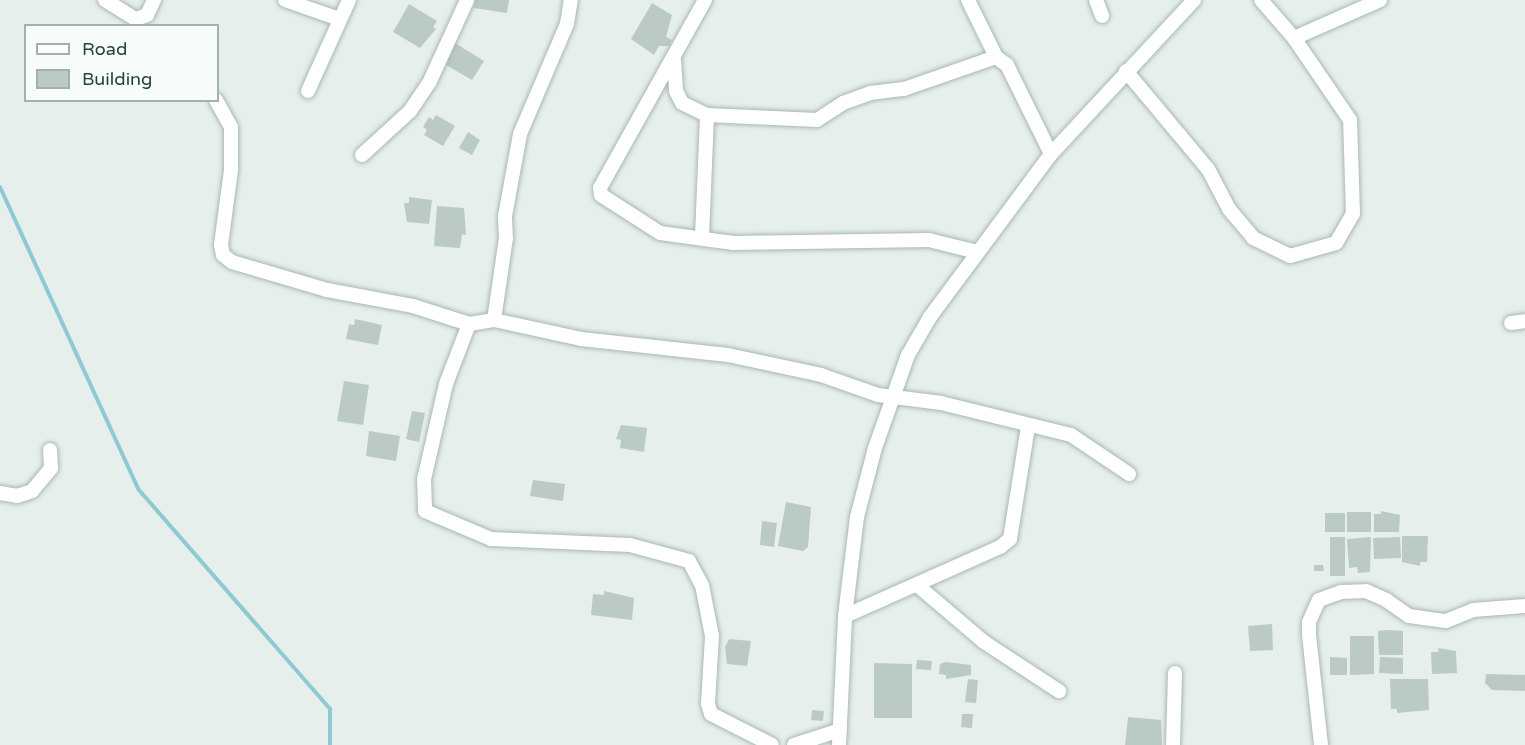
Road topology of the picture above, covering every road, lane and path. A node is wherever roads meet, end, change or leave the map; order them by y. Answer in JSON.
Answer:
{"nodes":[{"id":1,"x":105,"y":0,"type":"edge"},
{"id":2,"x":154,"y":0,"type":"edge"},
{"id":3,"x":285,"y":0,"type":"edge"},
{"id":4,"x":349,"y":0,"type":"edge"},
{"id":5,"x":467,"y":0,"type":"edge"},
{"id":6,"x":571,"y":0,"type":"edge"},
{"id":7,"x":705,"y":0,"type":"edge"},
{"id":8,"x":968,"y":0,"type":"edge"},
{"id":9,"x":1096,"y":0,"type":"edge"},
{"id":10,"x":1194,"y":0,"type":"edge"},
{"id":11,"x":1261,"y":0,"type":"edge"},
{"id":12,"x":1380,"y":0,"type":"edge"},
{"id":13,"x":1102,"y":16,"type":"dead end"},
{"id":14,"x":339,"y":19,"type":"junction"},
{"id":15,"x":138,"y":22,"type":"edge"},
{"id":16,"x":1294,"y":38,"type":"junction"},
{"id":17,"x":675,"y":55,"type":"junction"},
{"id":18,"x":996,"y":57,"type":"junction"},
{"id":19,"x":1126,"y":71,"type":"junction"},
{"id":20,"x":308,"y":91,"type":"dead end"},
{"id":21,"x":217,"y":102,"type":"edge"},
{"id":22,"x":707,"y":115,"type":"junction"},
{"id":23,"x":1051,"y":154,"type":"junction"},
{"id":24,"x":362,"y":155,"type":"dead end"},
{"id":25,"x":702,"y":236,"type":"junction"},
{"id":26,"x":977,"y":252,"type":"junction"},
{"id":27,"x":494,"y":320,"type":"junction"},
{"id":28,"x":469,"y":324,"type":"junction"},
{"id":29,"x":891,"y":396,"type":"junction"},
{"id":30,"x":1028,"y":426,"type":"junction"},
{"id":31,"x":50,"y":450,"type":"dead end"},
{"id":32,"x":1129,"y":474,"type":"dead end"},
{"id":33,"x":0,"y":493,"type":"edge"},
{"id":34,"x":917,"y":585,"type":"junction"},
{"id":35,"x":1525,"y":606,"type":"edge"},
{"id":36,"x":844,"y":616,"type":"junction"},
{"id":37,"x":1175,"y":673,"type":"dead end"},
{"id":38,"x":1059,"y":691,"type":"dead end"},
{"id":39,"x":840,"y":729,"type":"junction"},
{"id":40,"x":772,"y":745,"type":"edge"},
{"id":41,"x":794,"y":745,"type":"edge"},
{"id":42,"x":839,"y":745,"type":"edge"},
{"id":43,"x":1173,"y":745,"type":"edge"},
{"id":44,"x":1320,"y":745,"type":"edge"}],
"edges":[{"from":1,"to":15,"type":"street"},
{"from":2,"to":15,"type":"street"},
{"from":3,"to":14,"type":"street"},
{"from":4,"to":14,"type":"street"},
{"from":5,"to":24,"type":"street"},
{"from":6,"to":27,"type":"street"},
{"from":7,"to":17,"type":"street"},
{"from":8,"to":18,"type":"street"},
{"from":9,"to":13,"type":"street"},
{"from":10,"to":19,"type":"street"},
{"from":11,"to":16,"type":"street"},
{"from":12,"to":16,"type":"street"},
{"from":14,"to":20,"type":"street"},
{"from":16,"to":19,"type":"street"},
{"from":17,"to":22,"type":"street"},
{"from":17,"to":25,"type":"street"},
{"from":18,"to":22,"type":"street"},
{"from":18,"to":23,"type":"street"},
{"from":19,"to":23,"type":"street"},
{"from":21,"to":28,"type":"street"},
{"from":22,"to":25,"type":"street"},
{"from":23,"to":26,"type":"street"},
{"from":25,"to":26,"type":"street"},
{"from":26,"to":29,"type":"street"},
{"from":27,"to":28,"type":"street"},
{"from":27,"to":29,"type":"street"},
{"from":28,"to":40,"type":"street"},
{"from":29,"to":30,"type":"street"},
{"from":29,"to":36,"type":"street"},
{"from":30,"to":32,"type":"street"},
{"from":30,"to":34,"type":"street"},
{"from":31,"to":33,"type":"street"},
{"from":34,"to":36,"type":"street"},
{"from":34,"to":38,"type":"street"},
{"from":35,"to":44,"type":"street"},
{"from":36,"to":39,"type":"street"},
{"from":37,"to":43,"type":"street"},
{"from":39,"to":41,"type":"street"},
{"from":39,"to":42,"type":"street"}]}
